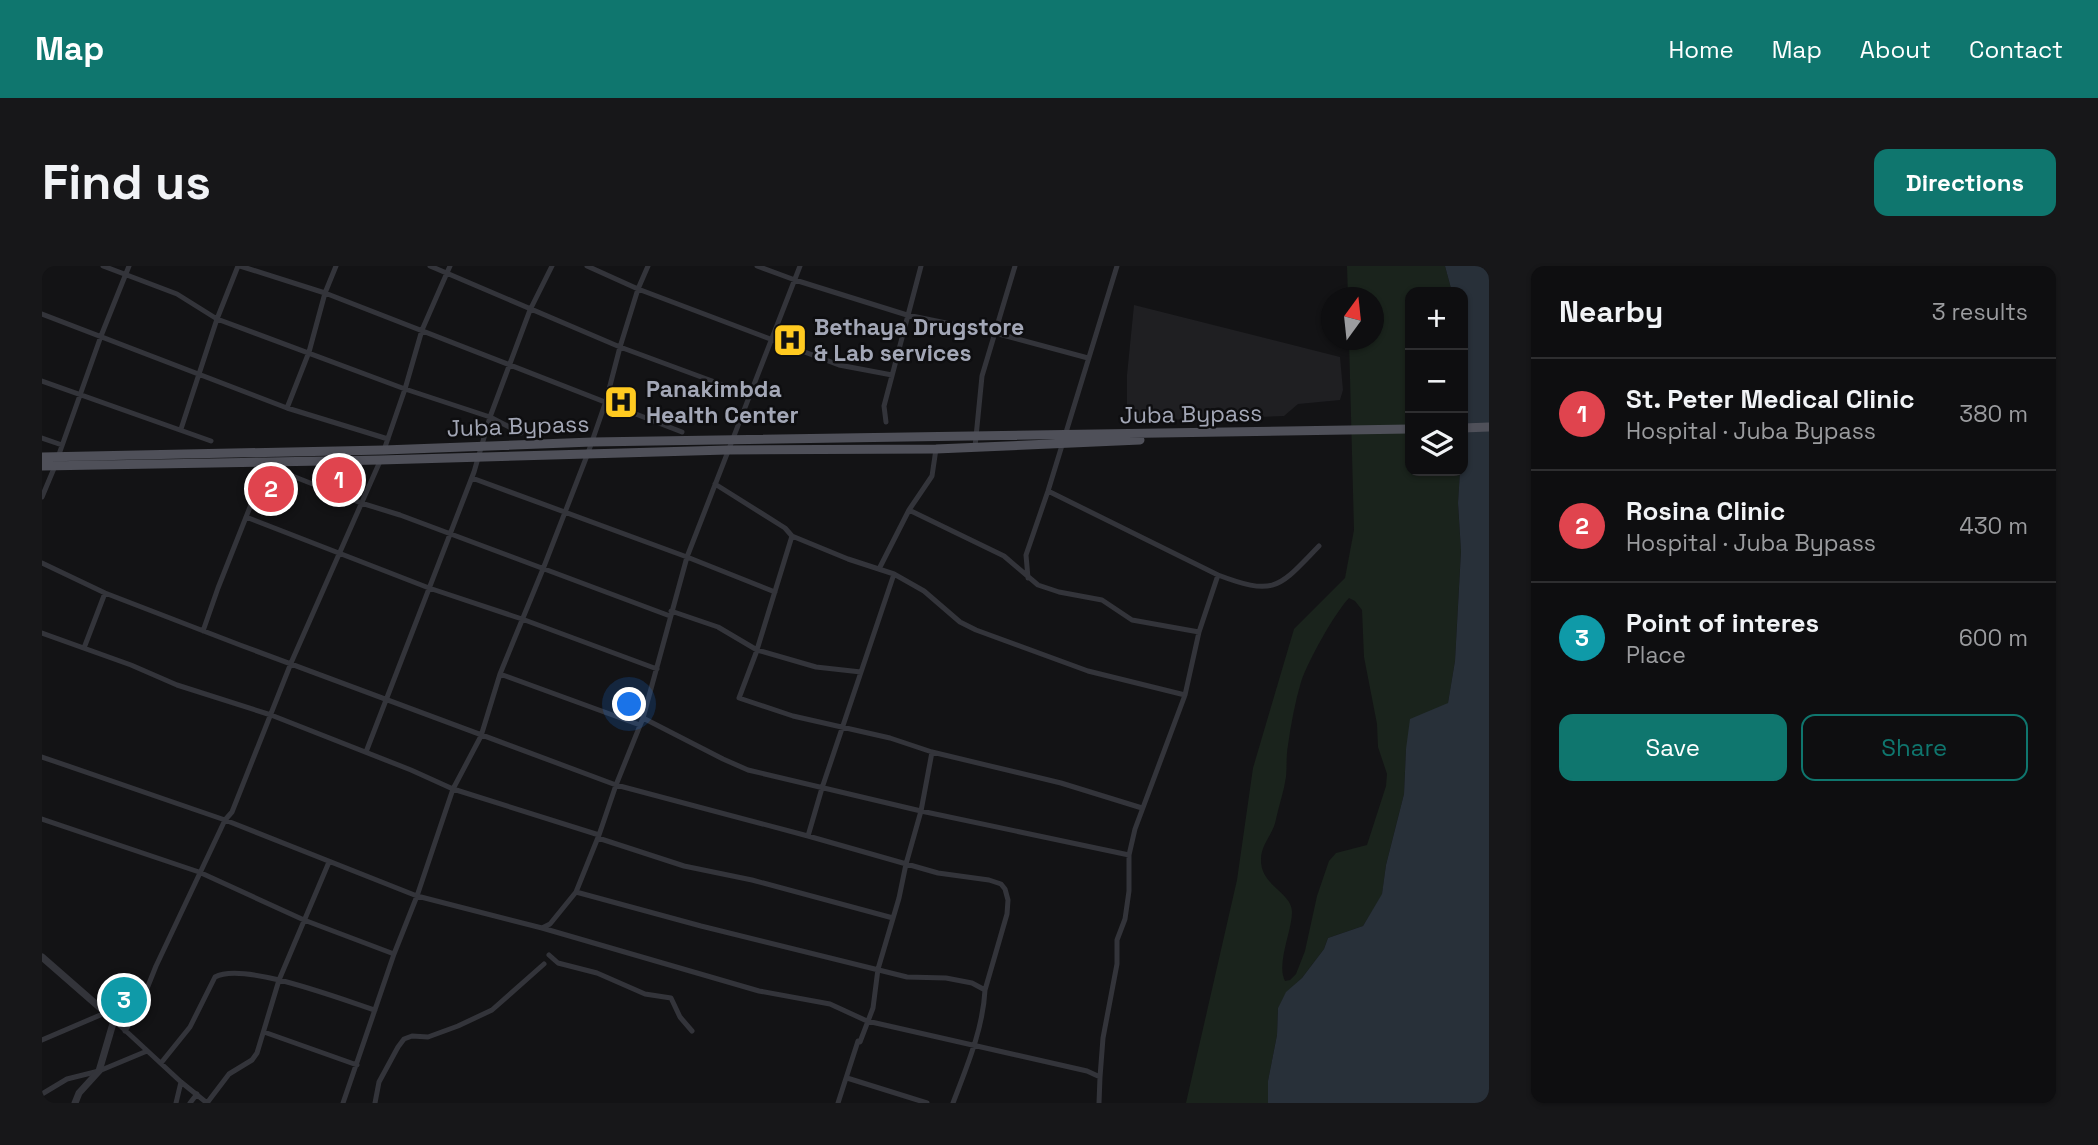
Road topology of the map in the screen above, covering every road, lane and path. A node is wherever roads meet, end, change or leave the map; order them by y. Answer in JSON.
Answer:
{"nodes":[{"id":1,"x":103,"y":266,"type":"edge"},
{"id":2,"x":129,"y":266,"type":"edge"},
{"id":3,"x":239,"y":266,"type":"edge"},
{"id":4,"x":336,"y":266,"type":"edge"},
{"id":5,"x":430,"y":266,"type":"edge"},
{"id":6,"x":450,"y":266,"type":"edge"},
{"id":7,"x":552,"y":266,"type":"edge"},
{"id":8,"x":587,"y":266,"type":"edge"},
{"id":9,"x":648,"y":266,"type":"edge"},
{"id":10,"x":757,"y":266,"type":"edge"},
{"id":11,"x":800,"y":266,"type":"edge"},
{"id":12,"x":920,"y":266,"type":"edge"},
{"id":13,"x":1015,"y":266,"type":"edge"},
{"id":14,"x":1117,"y":266,"type":"edge"},
{"id":15,"x":447,"y":273,"type":"junction"},
{"id":16,"x":126,"y":275,"type":"junction"},
{"id":17,"x":795,"y":280,"type":"junction"},
{"id":18,"x":638,"y":289,"type":"junction"},
{"id":19,"x":325,"y":293,"type":"junction"},
{"id":20,"x":530,"y":310,"type":"junction"},
{"id":21,"x":42,"y":314,"type":"edge"},
{"id":22,"x":907,"y":316,"type":"junction"},
{"id":23,"x":217,"y":319,"type":"junction"},
{"id":24,"x":422,"y":330,"type":"junction"},
{"id":25,"x":995,"y":333,"type":"junction"},
{"id":26,"x":100,"y":336,"type":"junction"},
{"id":27,"x":771,"y":339,"type":"junction"},
{"id":28,"x":620,"y":347,"type":"junction"},
{"id":29,"x":309,"y":352,"type":"junction"},
{"id":30,"x":1088,"y":358,"type":"junction"},
{"id":31,"x":509,"y":366,"type":"junction"},
{"id":32,"x":200,"y":374,"type":"junction"},
{"id":33,"x":892,"y":375,"type":"junction"},
{"id":34,"x":42,"y":381,"type":"edge"},
{"id":35,"x":405,"y":389,"type":"junction"},
{"id":36,"x":750,"y":395,"type":"junction"},
{"id":37,"x":80,"y":396,"type":"junction"},
{"id":38,"x":606,"y":401,"type":"junction"},
{"id":39,"x":287,"y":408,"type":"junction"},
{"id":40,"x":490,"y":417,"type":"junction"},
{"id":41,"x":886,"y":422,"type":"dead end"},
{"id":42,"x":1489,"y":427,"type":"edge"},
{"id":43,"x":1468,"y":428,"type":"edge"},
{"id":44,"x":181,"y":429,"type":"junction"},
{"id":45,"x":1405,"y":429,"type":"edge"},
{"id":46,"x":682,"y":432,"type":"dead end"},
{"id":47,"x":521,"y":433,"type":"dead end"},
{"id":48,"x":976,"y":437,"type":"junction"},
{"id":49,"x":42,"y":438,"type":"edge"},
{"id":50,"x":388,"y":439,"type":"junction"},
{"id":51,"x":732,"y":440,"type":"junction"},
{"id":52,"x":1064,"y":440,"type":"junction"},
{"id":53,"x":211,"y":441,"type":"dead end"},
{"id":54,"x":592,"y":442,"type":"junction"},
{"id":55,"x":62,"y":445,"type":"junction"},
{"id":56,"x":482,"y":447,"type":"junction"},
{"id":57,"x":975,"y":447,"type":"junction"},
{"id":58,"x":936,"y":449,"type":"junction"},
{"id":59,"x":384,"y":450,"type":"junction"},
{"id":60,"x":727,"y":450,"type":"junction"},
{"id":61,"x":588,"y":453,"type":"junction"},
{"id":62,"x":42,"y":457,"type":"edge"},
{"id":63,"x":479,"y":457,"type":"junction"},
{"id":64,"x":380,"y":460,"type":"junction"},
{"id":65,"x":57,"y":461,"type":"junction"},
{"id":66,"x":267,"y":464,"type":"junction"},
{"id":67,"x":42,"y":466,"type":"edge"},
{"id":68,"x":472,"y":478,"type":"junction"},
{"id":69,"x":715,"y":484,"type":"junction"},
{"id":70,"x":1048,"y":491,"type":"junction"},
{"id":71,"x":42,"y":497,"type":"edge"},
{"id":72,"x":361,"y":503,"type":"junction"},
{"id":73,"x":909,"y":510,"type":"junction"},
{"id":74,"x":565,"y":512,"type":"junction"},
{"id":75,"x":246,"y":517,"type":"junction"},
{"id":76,"x":451,"y":534,"type":"junction"},
{"id":77,"x":792,"y":536,"type":"junction"},
{"id":78,"x":1319,"y":546,"type":"dead end"},
{"id":79,"x":339,"y":554,"type":"junction"},
{"id":80,"x":687,"y":557,"type":"junction"},
{"id":81,"x":42,"y":563,"type":"edge"},
{"id":82,"x":543,"y":569,"type":"junction"},
{"id":83,"x":879,"y":569,"type":"junction"},
{"id":84,"x":894,"y":574,"type":"junction"},
{"id":85,"x":1218,"y":575,"type":"junction"},
{"id":86,"x":1028,"y":578,"type":"junction"},
{"id":87,"x":429,"y":588,"type":"junction"},
{"id":88,"x":775,"y":592,"type":"junction"},
{"id":89,"x":105,"y":593,"type":"junction"},
{"id":90,"x":670,"y":614,"type":"junction"},
{"id":91,"x":522,"y":619,"type":"junction"},
{"id":92,"x":203,"y":631,"type":"junction"},
{"id":93,"x":42,"y":632,"type":"edge"},
{"id":94,"x":1199,"y":632,"type":"junction"},
{"id":95,"x":84,"y":648,"type":"junction"},
{"id":96,"x":757,"y":650,"type":"junction"},
{"id":97,"x":291,"y":663,"type":"junction"},
{"id":98,"x":657,"y":669,"type":"junction"},
{"id":99,"x":861,"y":671,"type":"junction"},
{"id":100,"x":500,"y":674,"type":"junction"},
{"id":101,"x":1185,"y":695,"type":"junction"},
{"id":102,"x":386,"y":700,"type":"junction"},
{"id":103,"x":271,"y":715,"type":"junction"},
{"id":104,"x":643,"y":718,"type":"junction"},
{"id":105,"x":640,"y":725,"type":"junction"},
{"id":106,"x":844,"y":727,"type":"junction"},
{"id":107,"x":481,"y":736,"type":"junction"},
{"id":108,"x":366,"y":752,"type":"junction"},
{"id":109,"x":932,"y":752,"type":"junction"},
{"id":110,"x":43,"y":758,"type":"edge"},
{"id":111,"x":42,"y":766,"type":"edge"},
{"id":112,"x":616,"y":785,"type":"junction"},
{"id":113,"x":822,"y":788,"type":"junction"},
{"id":114,"x":453,"y":789,"type":"junction"},
{"id":115,"x":1142,"y":808,"type":"junction"},
{"id":116,"x":921,"y":811,"type":"junction"},
{"id":117,"x":42,"y":820,"type":"edge"},
{"id":118,"x":225,"y":820,"type":"junction"},
{"id":119,"x":808,"y":836,"type":"junction"},
{"id":120,"x":598,"y":837,"type":"junction"},
{"id":121,"x":1129,"y":855,"type":"junction"},
{"id":122,"x":329,"y":862,"type":"junction"},
{"id":123,"x":906,"y":864,"type":"junction"},
{"id":124,"x":199,"y":872,"type":"junction"},
{"id":125,"x":576,"y":892,"type":"junction"},
{"id":126,"x":417,"y":896,"type":"junction"},
{"id":127,"x":893,"y":918,"type":"junction"},
{"id":128,"x":304,"y":920,"type":"junction"},
{"id":129,"x":542,"y":928,"type":"junction"},
{"id":130,"x":394,"y":954,"type":"junction"},
{"id":131,"x":549,"y":955,"type":"dead end"},
{"id":132,"x":42,"y":957,"type":"edge"},
{"id":133,"x":544,"y":964,"type":"dead end"},
{"id":134,"x":878,"y":970,"type":"junction"},
{"id":135,"x":279,"y":981,"type":"junction"},
{"id":136,"x":985,"y":990,"type":"junction"},
{"id":137,"x":375,"y":1010,"type":"junction"},
{"id":138,"x":104,"y":1013,"type":"junction"},
{"id":139,"x":114,"y":1020,"type":"junction"},
{"id":140,"x":867,"y":1021,"type":"junction"},
{"id":141,"x":125,"y":1031,"type":"junction"},
{"id":142,"x":692,"y":1031,"type":"dead end"},
{"id":143,"x":264,"y":1032,"type":"junction"},
{"id":144,"x":42,"y":1040,"type":"edge"},
{"id":145,"x":973,"y":1046,"type":"junction"},
{"id":146,"x":148,"y":1051,"type":"junction"},
{"id":147,"x":161,"y":1063,"type":"junction"},
{"id":148,"x":357,"y":1065,"type":"junction"},
{"id":149,"x":99,"y":1071,"type":"junction"},
{"id":150,"x":1100,"y":1077,"type":"junction"},
{"id":151,"x":847,"y":1079,"type":"junction"},
{"id":152,"x":181,"y":1082,"type":"junction"},
{"id":153,"x":42,"y":1094,"type":"edge"},
{"id":154,"x":197,"y":1094,"type":"junction"},
{"id":155,"x":75,"y":1103,"type":"edge"},
{"id":156,"x":176,"y":1103,"type":"edge"},
{"id":157,"x":190,"y":1103,"type":"edge"},
{"id":158,"x":207,"y":1103,"type":"edge"},
{"id":159,"x":343,"y":1103,"type":"edge"},
{"id":160,"x":375,"y":1103,"type":"edge"},
{"id":161,"x":838,"y":1103,"type":"edge"},
{"id":162,"x":928,"y":1103,"type":"edge"},
{"id":163,"x":953,"y":1103,"type":"edge"},
{"id":164,"x":1099,"y":1103,"type":"edge"}],
"edges":[{"from":1,"to":16,"type":"street"},
{"from":2,"to":16,"type":"street"},
{"from":3,"to":19,"type":"street"},
{"from":3,"to":23,"type":"street"},
{"from":4,"to":19,"type":"street"},
{"from":5,"to":15,"type":"street"},
{"from":6,"to":15,"type":"street"},
{"from":7,"to":20,"type":"street"},
{"from":8,"to":18,"type":"street"},
{"from":9,"to":18,"type":"street"},
{"from":10,"to":17,"type":"street"},
{"from":11,"to":17,"type":"street"},
{"from":12,"to":22,"type":"street"},
{"from":13,"to":25,"type":"street"},
{"from":14,"to":30,"type":"street"},
{"from":15,"to":20,"type":"street"},
{"from":15,"to":24,"type":"street"},
{"from":16,"to":23,"type":"street"},
{"from":16,"to":26,"type":"street"},
{"from":17,"to":22,"type":"street"},
{"from":17,"to":27,"type":"street"},
{"from":18,"to":27,"type":"street"},
{"from":18,"to":28,"type":"street"},
{"from":19,"to":24,"type":"street"},
{"from":19,"to":29,"type":"street"},
{"from":20,"to":28,"type":"street"},
{"from":20,"to":31,"type":"street"},
{"from":21,"to":26,"type":"street"},
{"from":22,"to":25,"type":"street"},
{"from":22,"to":33,"type":"street"},
{"from":23,"to":29,"type":"street"},
{"from":23,"to":32,"type":"street"},
{"from":24,"to":31,"type":"street"},
{"from":24,"to":35,"type":"street"},
{"from":25,"to":30,"type":"street"},
{"from":25,"to":48,"type":"street"},
{"from":26,"to":32,"type":"street"},
{"from":26,"to":37,"type":"street"},
{"from":27,"to":33,"type":"street"},
{"from":27,"to":36,"type":"street"},
{"from":28,"to":36,"type":"street"},
{"from":28,"to":38,"type":"street"},
{"from":29,"to":35,"type":"street"},
{"from":29,"to":39,"type":"street"},
{"from":30,"to":52,"type":"street"},
{"from":31,"to":38,"type":"street"},
{"from":31,"to":40,"type":"street"},
{"from":32,"to":39,"type":"street"},
{"from":32,"to":44,"type":"street"},
{"from":33,"to":41,"type":"street"},
{"from":34,"to":37,"type":"street"},
{"from":35,"to":40,"type":"street"},
{"from":35,"to":50,"type":"street"},
{"from":36,"to":51,"type":"street"},
{"from":37,"to":44,"type":"street"},
{"from":37,"to":55,"type":"street"},
{"from":38,"to":46,"type":"street"},
{"from":38,"to":54,"type":"street"},
{"from":39,"to":50,"type":"street"},
{"from":40,"to":47,"type":"street"},
{"from":40,"to":56,"type":"street"},
{"from":42,"to":43,"type":"main road"},
{"from":44,"to":53,"type":"street"},
{"from":45,"to":52,"type":"main road","name":"Juba Bypass"},
{"from":48,"to":51,"type":"main road","name":"Juba Bypass"},
{"from":48,"to":52,"type":"main road","name":"Juba Bypass"},
{"from":48,"to":57,"type":"street"},
{"from":49,"to":55,"type":"street"},
{"from":50,"to":59,"type":"street"},
{"from":51,"to":54,"type":"main road","name":"Juba Bypass"},
{"from":51,"to":60,"type":"street"},
{"from":52,"to":57,"type":"main road","name":"Juba Bypass"},
{"from":52,"to":70,"type":"street"},
{"from":54,"to":56,"type":"main road","name":"Juba Bypass"},
{"from":54,"to":61,"type":"street"},
{"from":55,"to":65,"type":"street"},
{"from":56,"to":59,"type":"main road","name":"Juba Bypass"},
{"from":56,"to":63,"type":"street"},
{"from":57,"to":58,"type":"main road","name":"Juba Bypass"},
{"from":58,"to":60,"type":"main road","name":"Juba Bypass"},
{"from":58,"to":73,"type":"street"},
{"from":59,"to":64,"type":"street"},
{"from":59,"to":65,"type":"main road","name":"Juba Bypass"},
{"from":60,"to":61,"type":"main road","name":"Juba Bypass"},
{"from":60,"to":69,"type":"street"},
{"from":61,"to":63,"type":"main road","name":"Juba Bypass"},
{"from":61,"to":74,"type":"street"},
{"from":62,"to":65,"type":"main road","name":"Juba Bypass"},
{"from":63,"to":64,"type":"main road","name":"Juba Bypass"},
{"from":63,"to":68,"type":"street"},
{"from":64,"to":66,"type":"main road","name":"Juba Bypass"},
{"from":64,"to":72,"type":"street"},
{"from":65,"to":66,"type":"main road","name":"Juba Bypass"},
{"from":65,"to":67,"type":"main road","name":"Juba Bypass"},
{"from":65,"to":71,"type":"street"},
{"from":66,"to":72,"type":"street"},
{"from":66,"to":75,"type":"street"},
{"from":68,"to":74,"type":"street"},
{"from":68,"to":76,"type":"street"},
{"from":69,"to":77,"type":"street"},
{"from":69,"to":80,"type":"street"},
{"from":70,"to":85,"type":"street"},
{"from":70,"to":86,"type":"street"},
{"from":72,"to":76,"type":"street"},
{"from":72,"to":79,"type":"street"},
{"from":73,"to":83,"type":"street"},
{"from":73,"to":86,"type":"street"},
{"from":74,"to":80,"type":"street"},
{"from":74,"to":82,"type":"street"},
{"from":75,"to":79,"type":"street"},
{"from":75,"to":92,"type":"street"},
{"from":76,"to":82,"type":"street"},
{"from":76,"to":87,"type":"street"},
{"from":77,"to":83,"type":"street"},
{"from":77,"to":88,"type":"street"},
{"from":78,"to":85,"type":"street"},
{"from":79,"to":87,"type":"street"},
{"from":79,"to":97,"type":"street"},
{"from":80,"to":88,"type":"street"},
{"from":80,"to":90,"type":"street"},
{"from":81,"to":89,"type":"street"},
{"from":82,"to":90,"type":"street"},
{"from":82,"to":91,"type":"street"},
{"from":83,"to":84,"type":"street"},
{"from":84,"to":99,"type":"street"},
{"from":84,"to":101,"type":"street"},
{"from":85,"to":94,"type":"street"},
{"from":86,"to":94,"type":"street"},
{"from":87,"to":91,"type":"street"},
{"from":87,"to":102,"type":"street"},
{"from":88,"to":96,"type":"street"},
{"from":89,"to":92,"type":"street"},
{"from":89,"to":95,"type":"street"},
{"from":90,"to":96,"type":"street"},
{"from":90,"to":98,"type":"street"},
{"from":91,"to":98,"type":"street"},
{"from":91,"to":100,"type":"street"},
{"from":92,"to":97,"type":"street"},
{"from":93,"to":95,"type":"street"},
{"from":94,"to":101,"type":"street"},
{"from":95,"to":103,"type":"street"},
{"from":96,"to":99,"type":"street"},
{"from":96,"to":106,"type":"street"},
{"from":97,"to":102,"type":"street"},
{"from":97,"to":103,"type":"street"},
{"from":98,"to":104,"type":"street"},
{"from":99,"to":106,"type":"street"},
{"from":100,"to":105,"type":"street"},
{"from":100,"to":107,"type":"street"},
{"from":101,"to":115,"type":"street"},
{"from":102,"to":107,"type":"street"},
{"from":102,"to":108,"type":"street"},
{"from":103,"to":108,"type":"street"},
{"from":103,"to":118,"type":"street"},
{"from":104,"to":105,"type":"street"},
{"from":104,"to":113,"type":"street"},
{"from":105,"to":112,"type":"street"},
{"from":106,"to":109,"type":"street"},
{"from":106,"to":113,"type":"street"},
{"from":107,"to":112,"type":"street"},
{"from":107,"to":114,"type":"street"},
{"from":108,"to":114,"type":"street"},
{"from":109,"to":115,"type":"street"},
{"from":109,"to":116,"type":"street"},
{"from":110,"to":111,"type":"street"},
{"from":110,"to":118,"type":"street"},
{"from":112,"to":119,"type":"street"},
{"from":112,"to":120,"type":"street"},
{"from":113,"to":116,"type":"street"},
{"from":113,"to":119,"type":"street"},
{"from":114,"to":120,"type":"street"},
{"from":114,"to":126,"type":"street"},
{"from":115,"to":121,"type":"street"},
{"from":116,"to":121,"type":"street"},
{"from":116,"to":123,"type":"street"},
{"from":117,"to":124,"type":"street"},
{"from":118,"to":122,"type":"street"},
{"from":118,"to":124,"type":"street"},
{"from":119,"to":123,"type":"street"},
{"from":120,"to":125,"type":"street"},
{"from":120,"to":127,"type":"street"},
{"from":121,"to":150,"type":"street"},
{"from":122,"to":126,"type":"street"},
{"from":122,"to":128,"type":"street"},
{"from":123,"to":127,"type":"street"},
{"from":123,"to":136,"type":"street"},
{"from":124,"to":128,"type":"street"},
{"from":124,"to":141,"type":"street"},
{"from":125,"to":129,"type":"street"},
{"from":125,"to":134,"type":"street"},
{"from":126,"to":129,"type":"street"},
{"from":126,"to":130,"type":"street"},
{"from":127,"to":134,"type":"street"},
{"from":128,"to":130,"type":"street"},
{"from":128,"to":135,"type":"street"},
{"from":129,"to":140,"type":"street"},
{"from":130,"to":137,"type":"street"},
{"from":131,"to":142,"type":"street"},
{"from":132,"to":138,"type":"street"},
{"from":133,"to":160,"type":"street"},
{"from":134,"to":136,"type":"street"},
{"from":134,"to":140,"type":"street"},
{"from":135,"to":137,"type":"street"},
{"from":135,"to":143,"type":"street"},
{"from":135,"to":147,"type":"street"},
{"from":136,"to":145,"type":"street"},
{"from":137,"to":148,"type":"street"},
{"from":138,"to":139,"type":"street"},
{"from":138,"to":144,"type":"street"},
{"from":139,"to":141,"type":"street"},
{"from":139,"to":149,"type":"street"},
{"from":140,"to":145,"type":"street"},
{"from":140,"to":151,"type":"street"},
{"from":141,"to":146,"type":"street"},
{"from":143,"to":148,"type":"street"},
{"from":143,"to":158,"type":"street"},
{"from":145,"to":150,"type":"street"},
{"from":145,"to":163,"type":"street"},
{"from":146,"to":147,"type":"street"},
{"from":146,"to":149,"type":"street"},
{"from":147,"to":152,"type":"street"},
{"from":148,"to":159,"type":"street"},
{"from":149,"to":153,"type":"street"},
{"from":149,"to":155,"type":"street"},
{"from":150,"to":164,"type":"street"},
{"from":151,"to":161,"type":"street"},
{"from":151,"to":162,"type":"street"},
{"from":152,"to":154,"type":"street"},
{"from":152,"to":156,"type":"street"},
{"from":154,"to":157,"type":"street"},
{"from":154,"to":158,"type":"street"}]}
